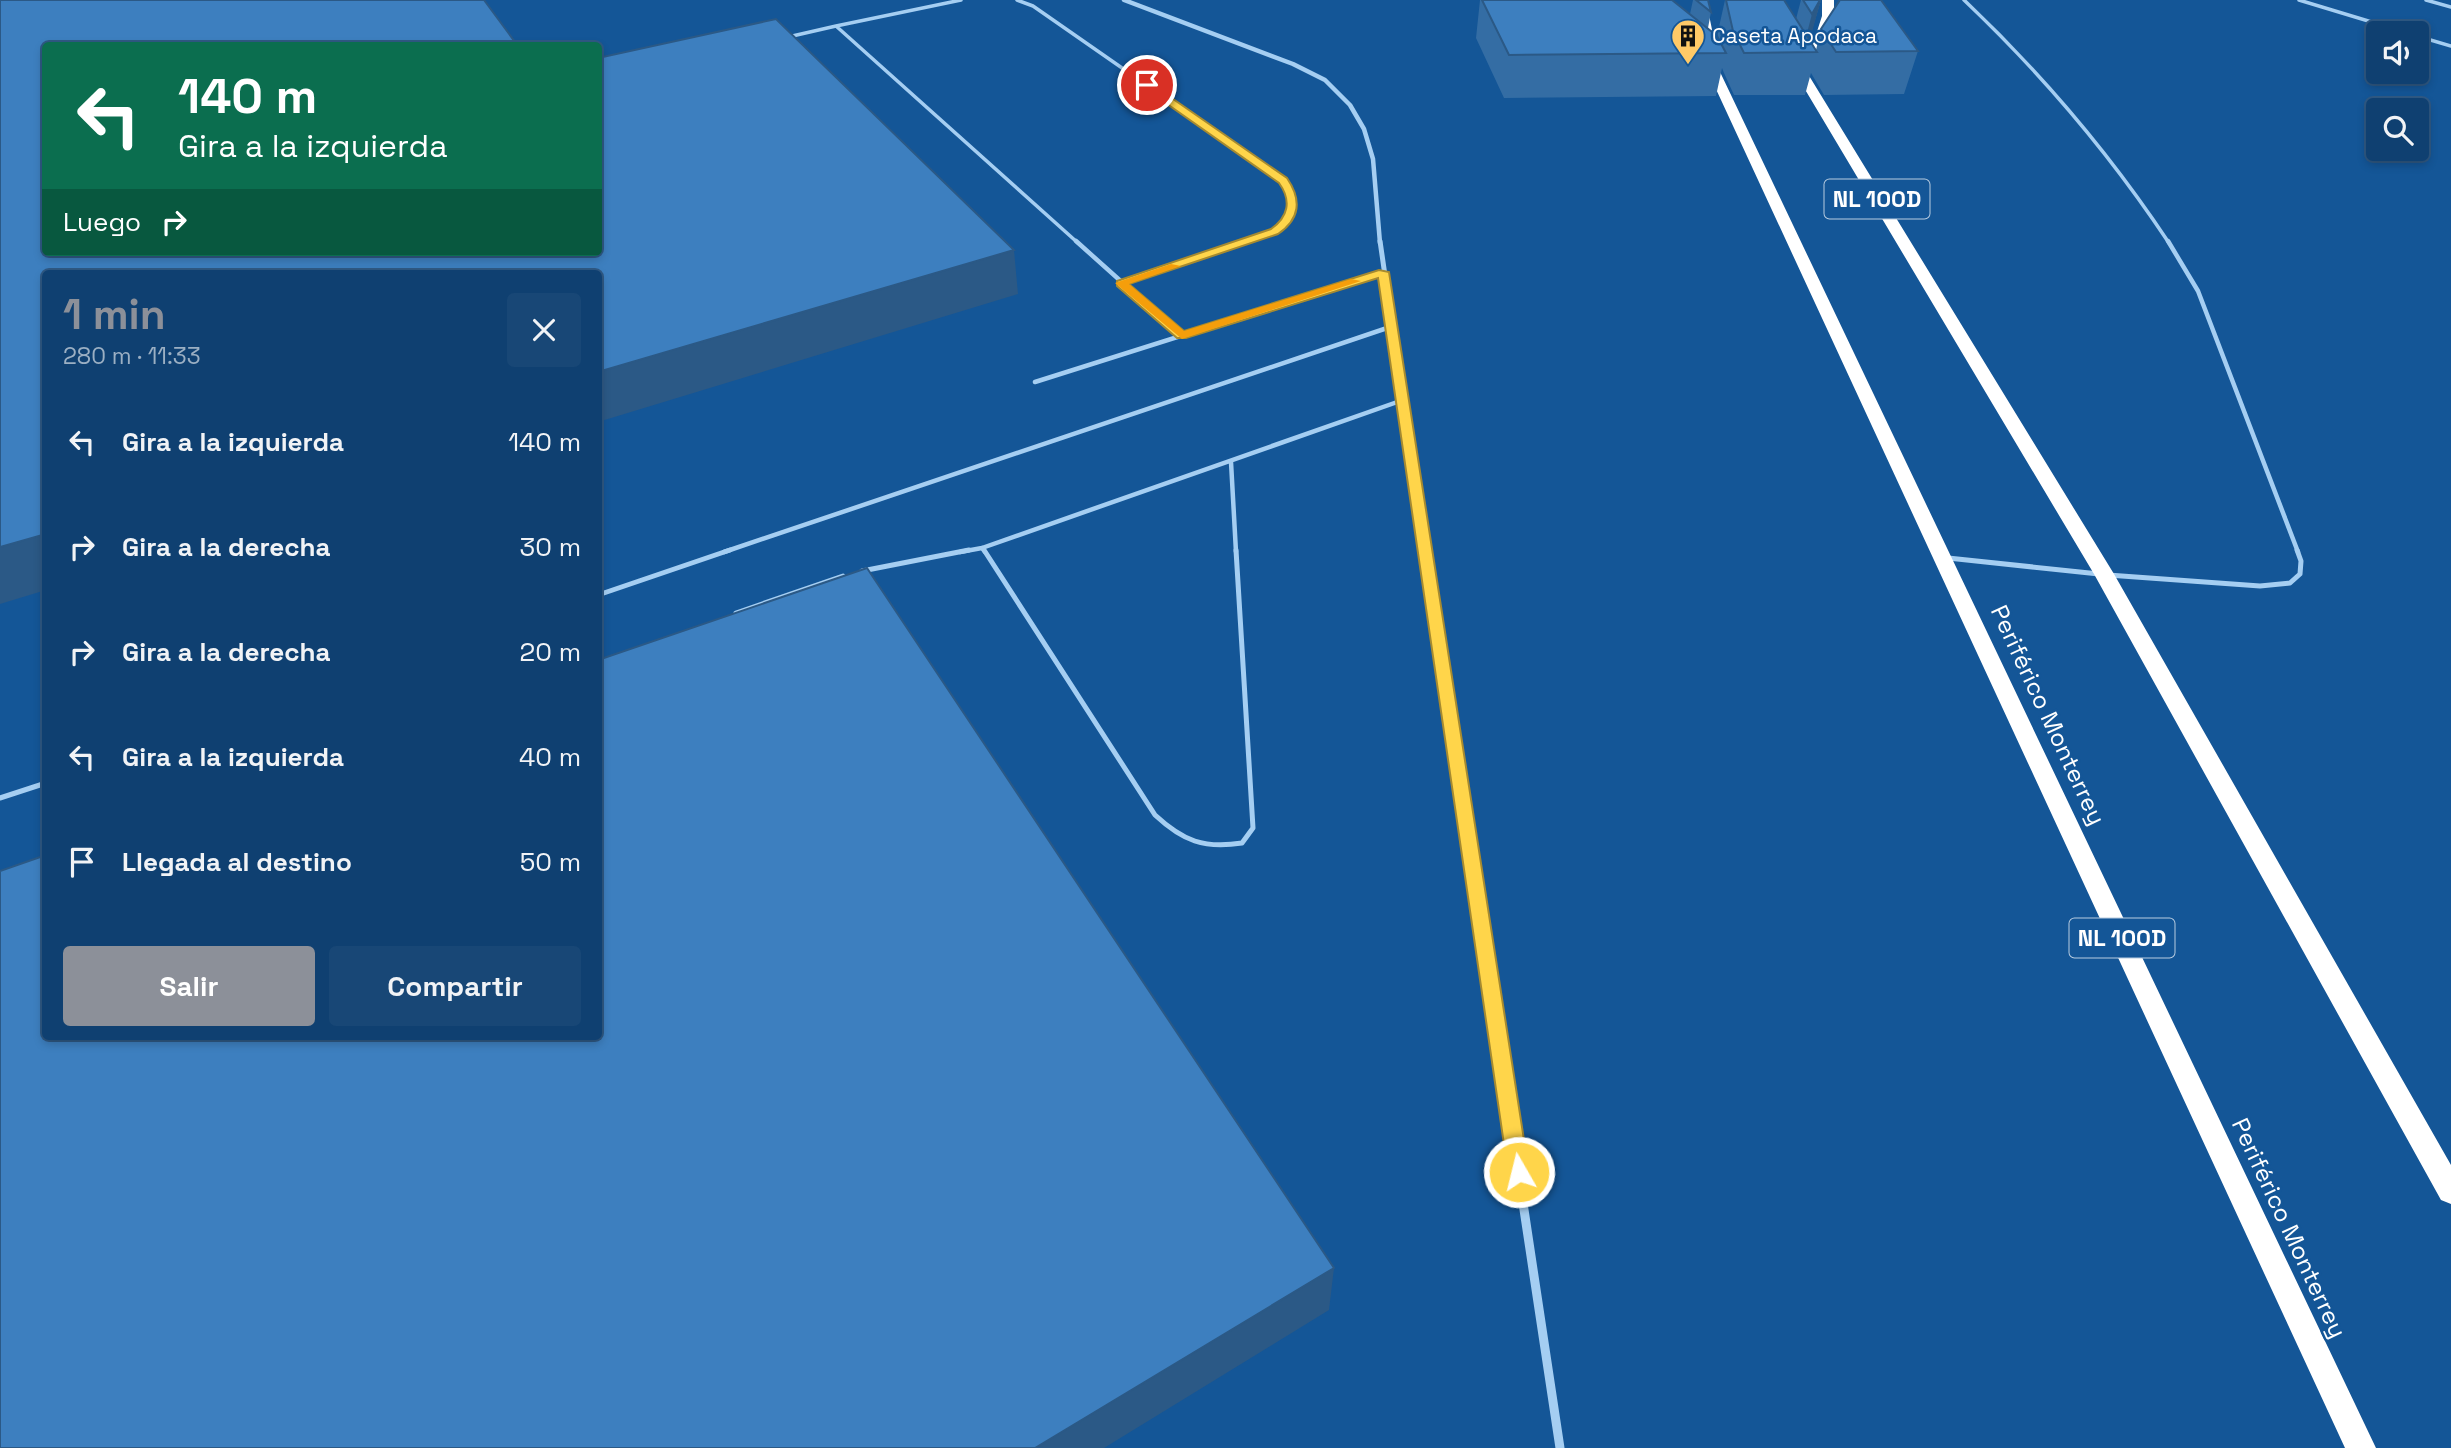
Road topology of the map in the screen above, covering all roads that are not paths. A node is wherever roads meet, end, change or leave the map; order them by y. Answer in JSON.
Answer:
{"nodes":[{"id":1,"x":961,"y":0,"type":"edge"},
{"id":2,"x":1017,"y":0,"type":"edge"},
{"id":3,"x":1124,"y":0,"type":"edge"},
{"id":4,"x":1700,"y":0,"type":"edge"},
{"id":5,"x":1828,"y":0,"type":"edge"},
{"id":6,"x":1965,"y":0,"type":"edge"},
{"id":7,"x":2299,"y":0,"type":"edge"},
{"id":8,"x":2426,"y":0,"type":"edge"},
{"id":9,"x":2451,"y":7,"type":"edge"},
{"id":10,"x":2368,"y":21,"type":"edge"},
{"id":11,"x":836,"y":26,"type":"junction"},
{"id":12,"x":784,"y":38,"type":"edge"},
{"id":13,"x":2429,"y":40,"type":"edge"},
{"id":14,"x":2451,"y":46,"type":"edge"},
{"id":15,"x":1786,"y":48,"type":"edge"},
{"id":16,"x":1695,"y":59,"type":"edge"},
{"id":17,"x":1800,"y":71,"type":"junction"},
{"id":18,"x":1715,"y":74,"type":"junction"},
{"id":19,"x":1383,"y":272,"type":"junction"},
{"id":20,"x":1121,"y":283,"type":"junction"},
{"id":21,"x":1393,"y":326,"type":"junction"},
{"id":22,"x":1182,"y":336,"type":"junction"},
{"id":23,"x":1035,"y":382,"type":"dead end"},
{"id":24,"x":1403,"y":400,"type":"junction"},
{"id":25,"x":1231,"y":462,"type":"junction"},
{"id":26,"x":982,"y":548,"type":"junction"},
{"id":27,"x":1943,"y":558,"type":"junction"},
{"id":28,"x":2104,"y":574,"type":"junction"},
{"id":29,"x":602,"y":595,"type":"edge"},
{"id":30,"x":727,"y":616,"type":"edge"},
{"id":31,"x":42,"y":784,"type":"edge"},
{"id":32,"x":0,"y":798,"type":"edge"},
{"id":33,"x":2451,"y":1191,"type":"edge"},
{"id":34,"x":1560,"y":1448,"type":"edge"},
{"id":35,"x":2361,"y":1448,"type":"edge"}],
"edges":[{"from":1,"to":11,"type":"lane"},
{"from":2,"to":20,"type":"lane"},
{"from":3,"to":19,"type":"street"},
{"from":4,"to":18,"type":"highway","name":"Periférico Monterrey","number":"NL 100D"},
{"from":5,"to":17,"type":"highway"},
{"from":6,"to":28,"type":"lane"},
{"from":7,"to":10,"type":"lane"},
{"from":8,"to":9,"type":"lane"},
{"from":11,"to":12,"type":"lane"},
{"from":11,"to":20,"type":"lane"},
{"from":13,"to":14,"type":"lane"},
{"from":15,"to":17,"type":"highway","number":"NL 100D"},
{"from":16,"to":18,"type":"highway"},
{"from":17,"to":28,"type":"highway","number":"NL 100D"},
{"from":18,"to":27,"type":"highway","name":"Periférico Monterrey","number":"NL 100D"},
{"from":19,"to":21,"type":"street"},
{"from":19,"to":22,"type":"lane"},
{"from":20,"to":22,"type":"lane"},
{"from":21,"to":24,"type":"street"},
{"from":21,"to":29,"type":"lane"},
{"from":22,"to":23,"type":"lane"},
{"from":24,"to":25,"type":"lane"},
{"from":24,"to":34,"type":"street"},
{"from":25,"to":26,"type":"lane"},
{"from":25,"to":26,"type":"lane"},
{"from":26,"to":30,"type":"lane"},
{"from":27,"to":28,"type":"lane"},
{"from":27,"to":35,"type":"highway","name":"Periférico Monterrey","number":"NL 100D"},
{"from":28,"to":33,"type":"highway","number":"NL 100D"},
{"from":31,"to":32,"type":"lane"}]}
